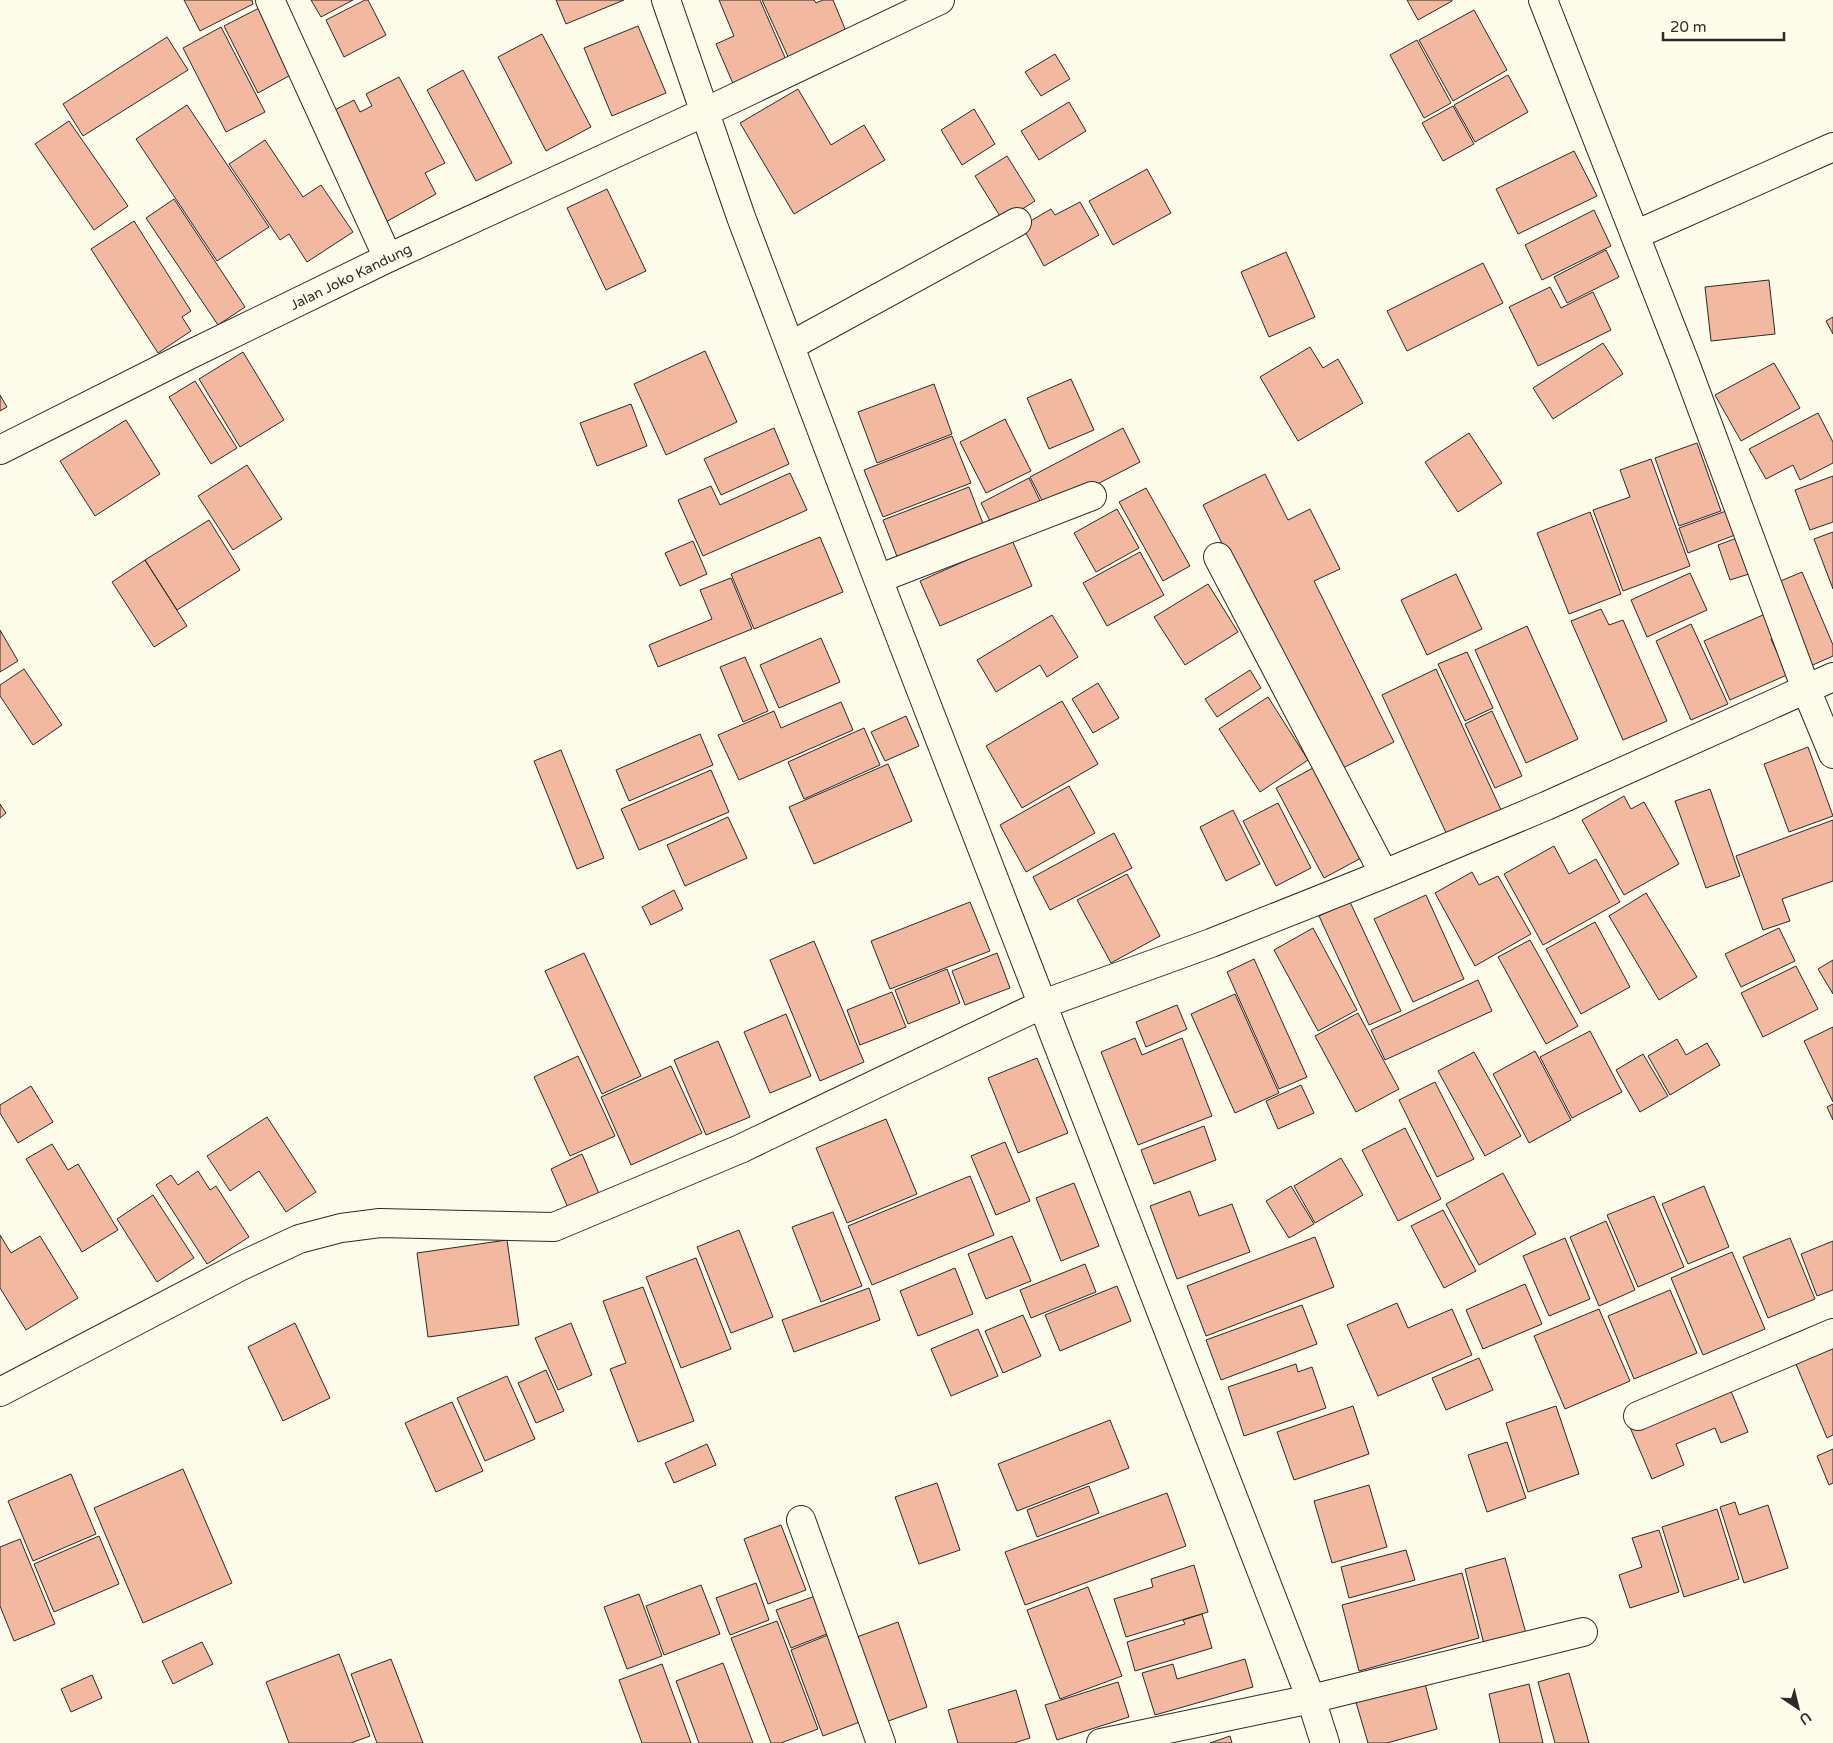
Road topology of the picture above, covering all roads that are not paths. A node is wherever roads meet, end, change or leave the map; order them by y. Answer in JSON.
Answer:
{"nodes":[{"id":1,"x":270,"y":0,"type":"edge"},
{"id":2,"x":666,"y":0,"type":"edge"},
{"id":3,"x":940,"y":0,"type":"edge"},
{"id":4,"x":1543,"y":0,"type":"edge"},
{"id":5,"x":705,"y":112,"type":"junction"},
{"id":6,"x":1833,"y":147,"type":"edge"},
{"id":7,"x":1016,"y":222,"type":"dead end"},
{"id":8,"x":1635,"y":236,"type":"junction"},
{"id":9,"x":388,"y":258,"type":"junction"},
{"id":10,"x":790,"y":346,"type":"junction"},
{"id":11,"x":0,"y":450,"type":"edge"},
{"id":12,"x":1092,"y":496,"type":"dead end"},
{"id":13,"x":1218,"y":557,"type":"dead end"},
{"id":14,"x":878,"y":579,"type":"junction"},
{"id":15,"x":1833,"y":677,"type":"edge"},
{"id":16,"x":1806,"y":689,"type":"junction"},
{"id":17,"x":1833,"y":754,"type":"edge"},
{"id":18,"x":1384,"y":874,"type":"junction"},
{"id":19,"x":1043,"y":1004,"type":"junction"},
{"id":20,"x":1833,"y":1333,"type":"edge"},
{"id":21,"x":0,"y":1392,"type":"edge"},
{"id":22,"x":1638,"y":1416,"type":"dead end"},
{"id":23,"x":801,"y":1520,"type":"dead end"},
{"id":24,"x":1583,"y":1632,"type":"dead end"},
{"id":25,"x":1311,"y":1698,"type":"junction"},
{"id":26,"x":881,"y":1743,"type":"edge"},
{"id":27,"x":1101,"y":1743,"type":"edge"},
{"id":28,"x":1326,"y":1743,"type":"edge"}],
"edges":[{"from":1,"to":9,"type":"street"},
{"from":2,"to":5,"type":"street"},
{"from":3,"to":5,"type":"street","name":"Jalan Joko Kandung"},
{"from":4,"to":8,"type":"street"},
{"from":5,"to":9,"type":"street","name":"Jalan Joko Kandung"},
{"from":5,"to":10,"type":"street"},
{"from":6,"to":8,"type":"street"},
{"from":7,"to":10,"type":"street"},
{"from":8,"to":16,"type":"street"},
{"from":9,"to":11,"type":"street","name":"Jalan Joko Kandung"},
{"from":10,"to":14,"type":"street"},
{"from":12,"to":14,"type":"street"},
{"from":13,"to":18,"type":"street"},
{"from":14,"to":19,"type":"street"},
{"from":15,"to":16,"type":"street"},
{"from":16,"to":17,"type":"street"},
{"from":16,"to":18,"type":"street"},
{"from":18,"to":19,"type":"street"},
{"from":19,"to":21,"type":"street"},
{"from":19,"to":25,"type":"street"},
{"from":20,"to":22,"type":"street"},
{"from":23,"to":26,"type":"street"},
{"from":24,"to":25,"type":"street"},
{"from":25,"to":27,"type":"street"},
{"from":25,"to":28,"type":"street"}]}
